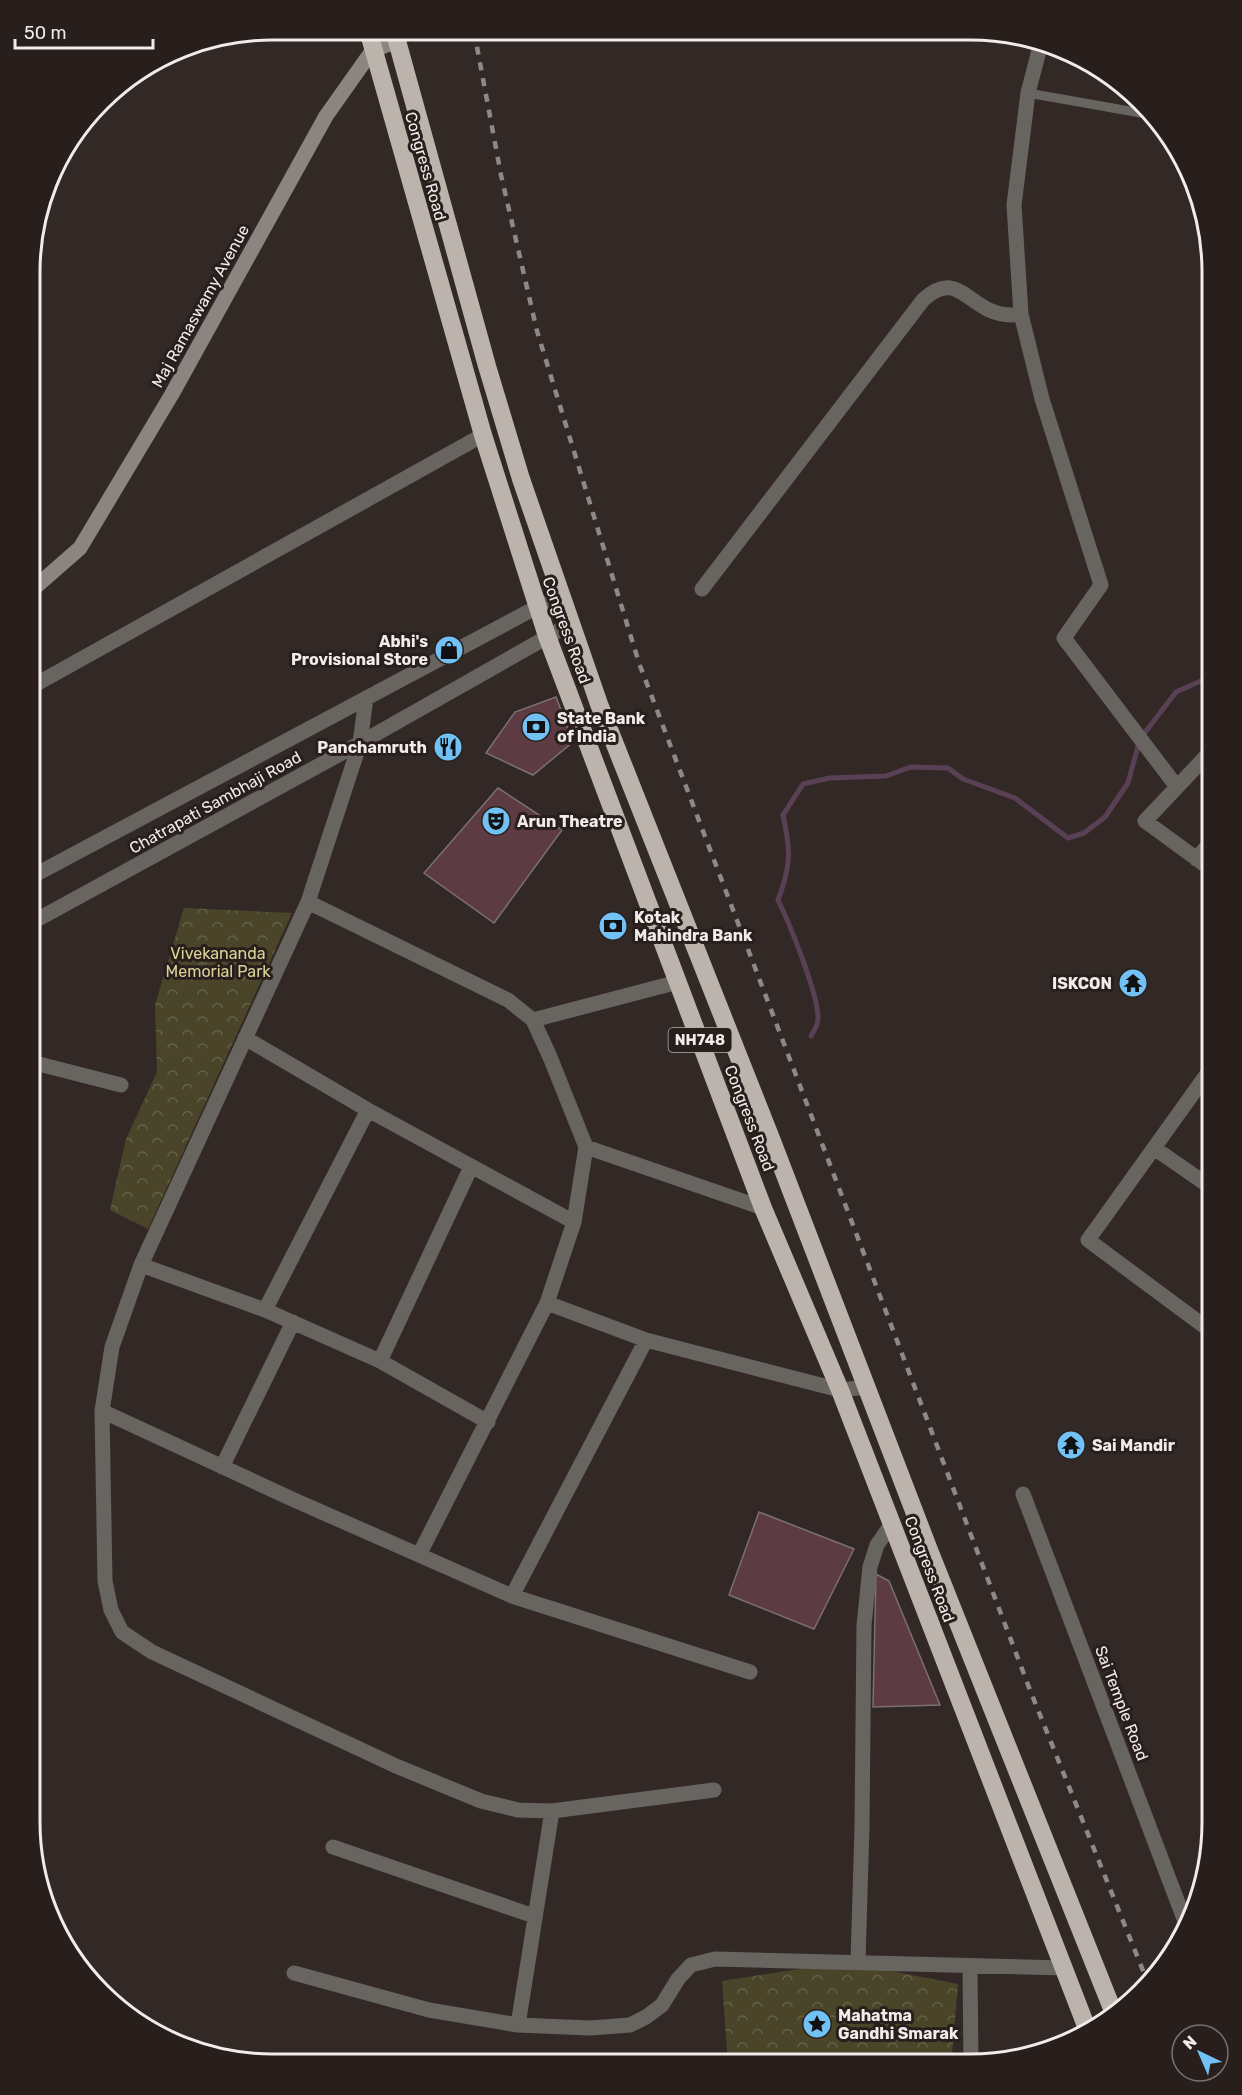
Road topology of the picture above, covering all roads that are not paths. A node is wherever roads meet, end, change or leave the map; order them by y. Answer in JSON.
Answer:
{"nodes":[{"id":1,"x":370,"y":40,"type":"edge"},
{"id":2,"x":388,"y":40,"type":"edge"},
{"id":3,"x":396,"y":40,"type":"edge"},
{"id":4,"x":372,"y":51,"type":"junction"},
{"id":5,"x":1039,"y":51,"type":"edge"},
{"id":6,"x":1028,"y":93,"type":"junction"},
{"id":7,"x":1136,"y":112,"type":"edge"},
{"id":8,"x":1021,"y":314,"type":"junction"},
{"id":9,"x":483,"y":435,"type":"junction"},
{"id":10,"x":40,"y":583,"type":"edge"},
{"id":11,"x":702,"y":589,"type":"dead end"},
{"id":12,"x":563,"y":596,"type":"junction"},
{"id":13,"x":537,"y":607,"type":"junction"},
{"id":14,"x":572,"y":623,"type":"junction"},
{"id":15,"x":547,"y":636,"type":"junction"},
{"id":16,"x":40,"y":683,"type":"edge"},
{"id":17,"x":366,"y":698,"type":"junction"},
{"id":18,"x":360,"y":744,"type":"junction"},
{"id":19,"x":1202,"y":761,"type":"edge"},
{"id":20,"x":1177,"y":787,"type":"junction"},
{"id":21,"x":1202,"y":853,"type":"edge"},
{"id":22,"x":1196,"y":859,"type":"junction"},
{"id":23,"x":1202,"y":863,"type":"edge"},
{"id":24,"x":40,"y":872,"type":"edge"},
{"id":25,"x":308,"y":902,"type":"junction"},
{"id":26,"x":40,"y":918,"type":"edge"},
{"id":27,"x":678,"y":982,"type":"junction"},
{"id":28,"x":533,"y":1020,"type":"junction"},
{"id":29,"x":245,"y":1038,"type":"junction"},
{"id":30,"x":40,"y":1064,"type":"edge"},
{"id":31,"x":1202,"y":1081,"type":"edge"},
{"id":32,"x":121,"y":1085,"type":"dead end"},
{"id":33,"x":368,"y":1110,"type":"junction"},
{"id":34,"x":585,"y":1147,"type":"junction"},
{"id":35,"x":1154,"y":1148,"type":"junction"},
{"id":36,"x":471,"y":1167,"type":"junction"},
{"id":37,"x":1202,"y":1181,"type":"edge"},
{"id":38,"x":764,"y":1208,"type":"junction"},
{"id":39,"x":574,"y":1222,"type":"junction"},
{"id":40,"x":141,"y":1265,"type":"junction"},
{"id":41,"x":547,"y":1303,"type":"junction"},
{"id":42,"x":265,"y":1310,"type":"junction"},
{"id":43,"x":293,"y":1322,"type":"junction"},
{"id":44,"x":1202,"y":1325,"type":"edge"},
{"id":45,"x":646,"y":1340,"type":"junction"},
{"id":46,"x":380,"y":1360,"type":"junction"},
{"id":47,"x":867,"y":1387,"type":"junction"},
{"id":48,"x":840,"y":1390,"type":"junction"},
{"id":49,"x":102,"y":1411,"type":"junction"},
{"id":50,"x":488,"y":1422,"type":"junction"},
{"id":51,"x":222,"y":1467,"type":"junction"},
{"id":52,"x":1023,"y":1494,"type":"dead end"},
{"id":53,"x":891,"y":1525,"type":"junction"},
{"id":54,"x":419,"y":1555,"type":"junction"},
{"id":55,"x":512,"y":1596,"type":"junction"},
{"id":56,"x":750,"y":1672,"type":"dead end"},
{"id":57,"x":714,"y":1790,"type":"dead end"},
{"id":58,"x":552,"y":1811,"type":"junction"},
{"id":59,"x":333,"y":1847,"type":"dead end"},
{"id":60,"x":1182,"y":1915,"type":"edge"},
{"id":61,"x":534,"y":1916,"type":"junction"},
{"id":62,"x":858,"y":1961,"type":"junction"},
{"id":63,"x":970,"y":1967,"type":"junction"},
{"id":64,"x":1065,"y":1968,"type":"junction"},
{"id":65,"x":294,"y":1973,"type":"dead end"},
{"id":66,"x":1111,"y":2007,"type":"edge"},
{"id":67,"x":1085,"y":2023,"type":"edge"},
{"id":68,"x":518,"y":2025,"type":"junction"},
{"id":69,"x":971,"y":2054,"type":"edge"}],
"edges":[{"from":1,"to":4,"type":"highway","name":"Congress Road","number":"NH748"},
{"from":2,"to":4,"type":"street"},
{"from":3,"to":12,"type":"highway","name":"Congress Road","number":"NH748"},
{"from":4,"to":9,"type":"highway","name":"Congress Road","number":"NH748"},
{"from":4,"to":10,"type":"street","name":"Maj Ramaswamy Avenue"},
{"from":5,"to":6,"type":"street"},
{"from":6,"to":7,"type":"lane"},
{"from":6,"to":8,"type":"street"},
{"from":8,"to":11,"type":"street"},
{"from":8,"to":20,"type":"street"},
{"from":9,"to":13,"type":"highway","name":"Congress Road","number":"NH748"},
{"from":9,"to":16,"type":"street"},
{"from":12,"to":13,"type":"street","name":"Chatrapati Sambhaji Road"},
{"from":12,"to":14,"type":"highway","name":"Congress Road","number":"NH748"},
{"from":13,"to":15,"type":"highway","name":"Congress Road","number":"NH748"},
{"from":13,"to":17,"type":"street","name":"Chatrapati Sambhaji Road"},
{"from":14,"to":15,"type":"street","name":"Chatrapati Sambhaji Road"},
{"from":14,"to":47,"type":"highway","name":"Congress Road","number":"NH748"},
{"from":15,"to":18,"type":"street","name":"Chatrapati Sambhaji Road"},
{"from":15,"to":27,"type":"highway","name":"Congress Road","number":"NH748"},
{"from":17,"to":18,"type":"street"},
{"from":17,"to":24,"type":"street","name":"Chatrapati Sambhaji Road"},
{"from":18,"to":25,"type":"street"},
{"from":18,"to":26,"type":"street","name":"Chatrapati Sambhaji Road"},
{"from":19,"to":20,"type":"street"},
{"from":20,"to":22,"type":"street"},
{"from":21,"to":22,"type":"street"},
{"from":22,"to":23,"type":"street"},
{"from":25,"to":28,"type":"street"},
{"from":25,"to":29,"type":"street"},
{"from":27,"to":28,"type":"street"},
{"from":27,"to":38,"type":"highway","name":"Congress Road","number":"NH748"},
{"from":28,"to":34,"type":"street"},
{"from":29,"to":33,"type":"street"},
{"from":29,"to":40,"type":"street"},
{"from":30,"to":32,"type":"street"},
{"from":31,"to":35,"type":"street"},
{"from":33,"to":36,"type":"street"},
{"from":33,"to":42,"type":"street"},
{"from":34,"to":38,"type":"street"},
{"from":34,"to":39,"type":"street"},
{"from":35,"to":37,"type":"street"},
{"from":35,"to":44,"type":"street"},
{"from":36,"to":39,"type":"street"},
{"from":36,"to":46,"type":"street"},
{"from":38,"to":48,"type":"highway","name":"Congress Road","number":"NH748"},
{"from":39,"to":41,"type":"street"},
{"from":40,"to":42,"type":"street"},
{"from":40,"to":49,"type":"street"},
{"from":41,"to":45,"type":"street"},
{"from":41,"to":50,"type":"street"},
{"from":42,"to":43,"type":"street"},
{"from":43,"to":46,"type":"street"},
{"from":43,"to":51,"type":"street"},
{"from":45,"to":48,"type":"street"},
{"from":45,"to":55,"type":"street"},
{"from":46,"to":50,"type":"street"},
{"from":47,"to":48,"type":"street"},
{"from":47,"to":66,"type":"highway","name":"Congress Road","number":"NH748"},
{"from":48,"to":53,"type":"highway","name":"Congress Road","number":"NH748"},
{"from":49,"to":51,"type":"street"},
{"from":49,"to":58,"type":"street"},
{"from":50,"to":54,"type":"street"},
{"from":51,"to":54,"type":"street"},
{"from":52,"to":60,"type":"street","name":"Sai Temple Road"},
{"from":53,"to":62,"type":"street"},
{"from":53,"to":64,"type":"highway","name":"Congress Road","number":"NH748"},
{"from":54,"to":55,"type":"street"},
{"from":55,"to":56,"type":"street"},
{"from":57,"to":58,"type":"street"},
{"from":58,"to":61,"type":"street"},
{"from":59,"to":61,"type":"street"},
{"from":61,"to":68,"type":"street"},
{"from":62,"to":63,"type":"street"},
{"from":62,"to":68,"type":"street"},
{"from":63,"to":64,"type":"street"},
{"from":63,"to":69,"type":"street"},
{"from":64,"to":67,"type":"highway","name":"Congress Road","number":"NH748"},
{"from":65,"to":68,"type":"street"}]}
